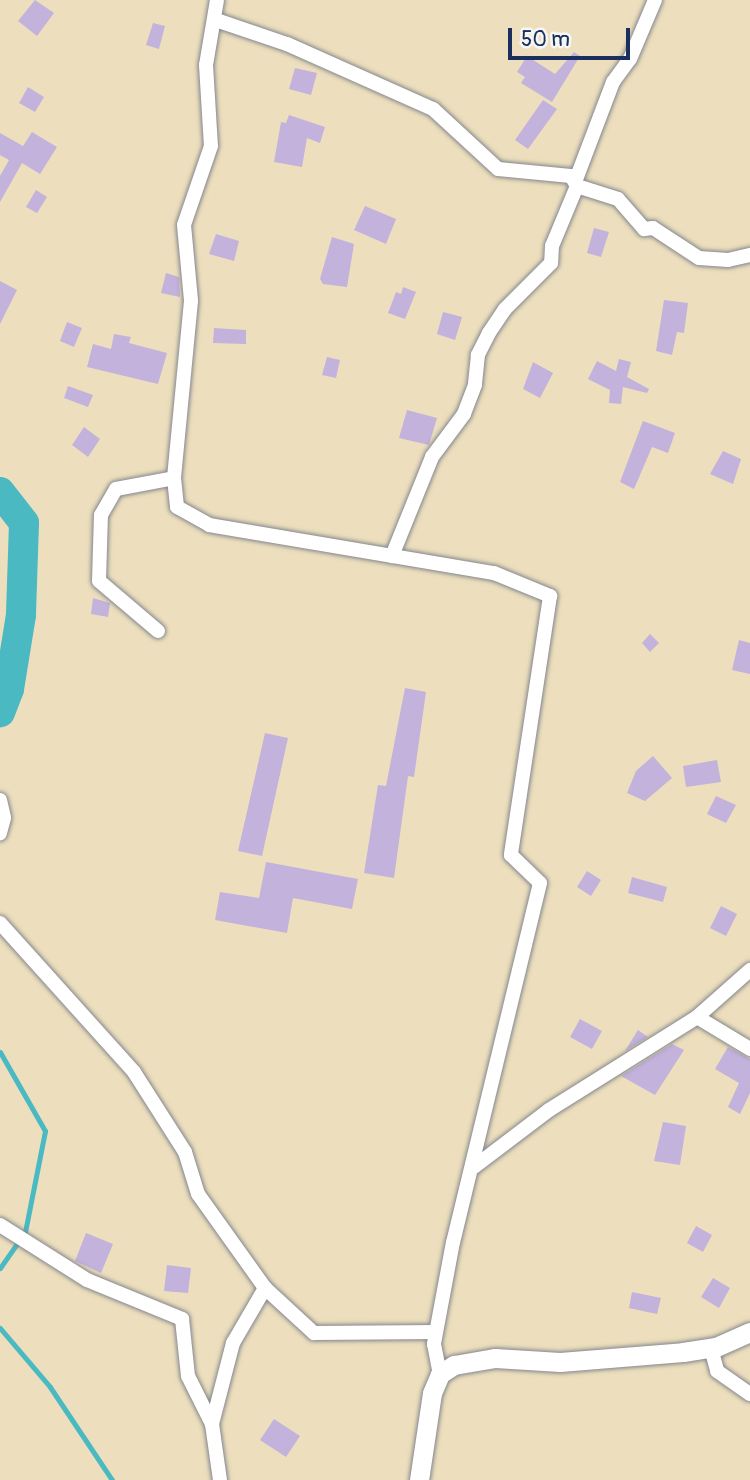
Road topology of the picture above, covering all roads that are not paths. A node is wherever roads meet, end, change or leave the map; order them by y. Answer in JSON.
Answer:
{"nodes":[{"id":1,"x":217,"y":0,"type":"edge"},
{"id":2,"x":655,"y":0,"type":"edge"},
{"id":3,"x":216,"y":20,"type":"junction"},
{"id":4,"x":576,"y":184,"type":"junction"},
{"id":5,"x":750,"y":255,"type":"edge"},
{"id":6,"x":174,"y":478,"type":"junction"},
{"id":7,"x":392,"y":556,"type":"junction"},
{"id":8,"x":158,"y":631,"type":"dead end"},
{"id":9,"x":0,"y":800,"type":"edge"},
{"id":10,"x":0,"y":833,"type":"edge"},
{"id":11,"x":0,"y":923,"type":"edge"},
{"id":12,"x":750,"y":970,"type":"edge"},
{"id":13,"x":697,"y":1017,"type":"junction"},
{"id":14,"x":750,"y":1049,"type":"edge"},
{"id":15,"x":474,"y":1167,"type":"junction"},
{"id":16,"x":0,"y":1225,"type":"edge"},
{"id":17,"x":265,"y":1288,"type":"junction"},
{"id":18,"x":436,"y":1332,"type":"junction"},
{"id":19,"x":750,"y":1332,"type":"edge"},
{"id":20,"x":711,"y":1348,"type":"junction"},
{"id":21,"x":440,"y":1374,"type":"junction"},
{"id":22,"x":750,"y":1394,"type":"edge"},
{"id":23,"x":212,"y":1424,"type":"junction"},
{"id":24,"x":220,"y":1480,"type":"edge"},
{"id":25,"x":419,"y":1480,"type":"edge"}],
"edges":[{"from":1,"to":3,"type":"street"},
{"from":2,"to":4,"type":"street"},
{"from":3,"to":4,"type":"street"},
{"from":3,"to":6,"type":"street"},
{"from":4,"to":5,"type":"street"},
{"from":4,"to":7,"type":"street"},
{"from":6,"to":7,"type":"street"},
{"from":6,"to":8,"type":"street"},
{"from":7,"to":15,"type":"street"},
{"from":9,"to":10,"type":"street"},
{"from":11,"to":17,"type":"street"},
{"from":12,"to":13,"type":"street"},
{"from":13,"to":14,"type":"street"},
{"from":13,"to":15,"type":"street"},
{"from":15,"to":18,"type":"street"},
{"from":16,"to":23,"type":"street"},
{"from":17,"to":18,"type":"street"},
{"from":17,"to":23,"type":"street"},
{"from":18,"to":21,"type":"street"},
{"from":19,"to":20,"type":"street"},
{"from":20,"to":21,"type":"street"},
{"from":20,"to":22,"type":"street"},
{"from":21,"to":25,"type":"street"},
{"from":23,"to":24,"type":"street"}]}
